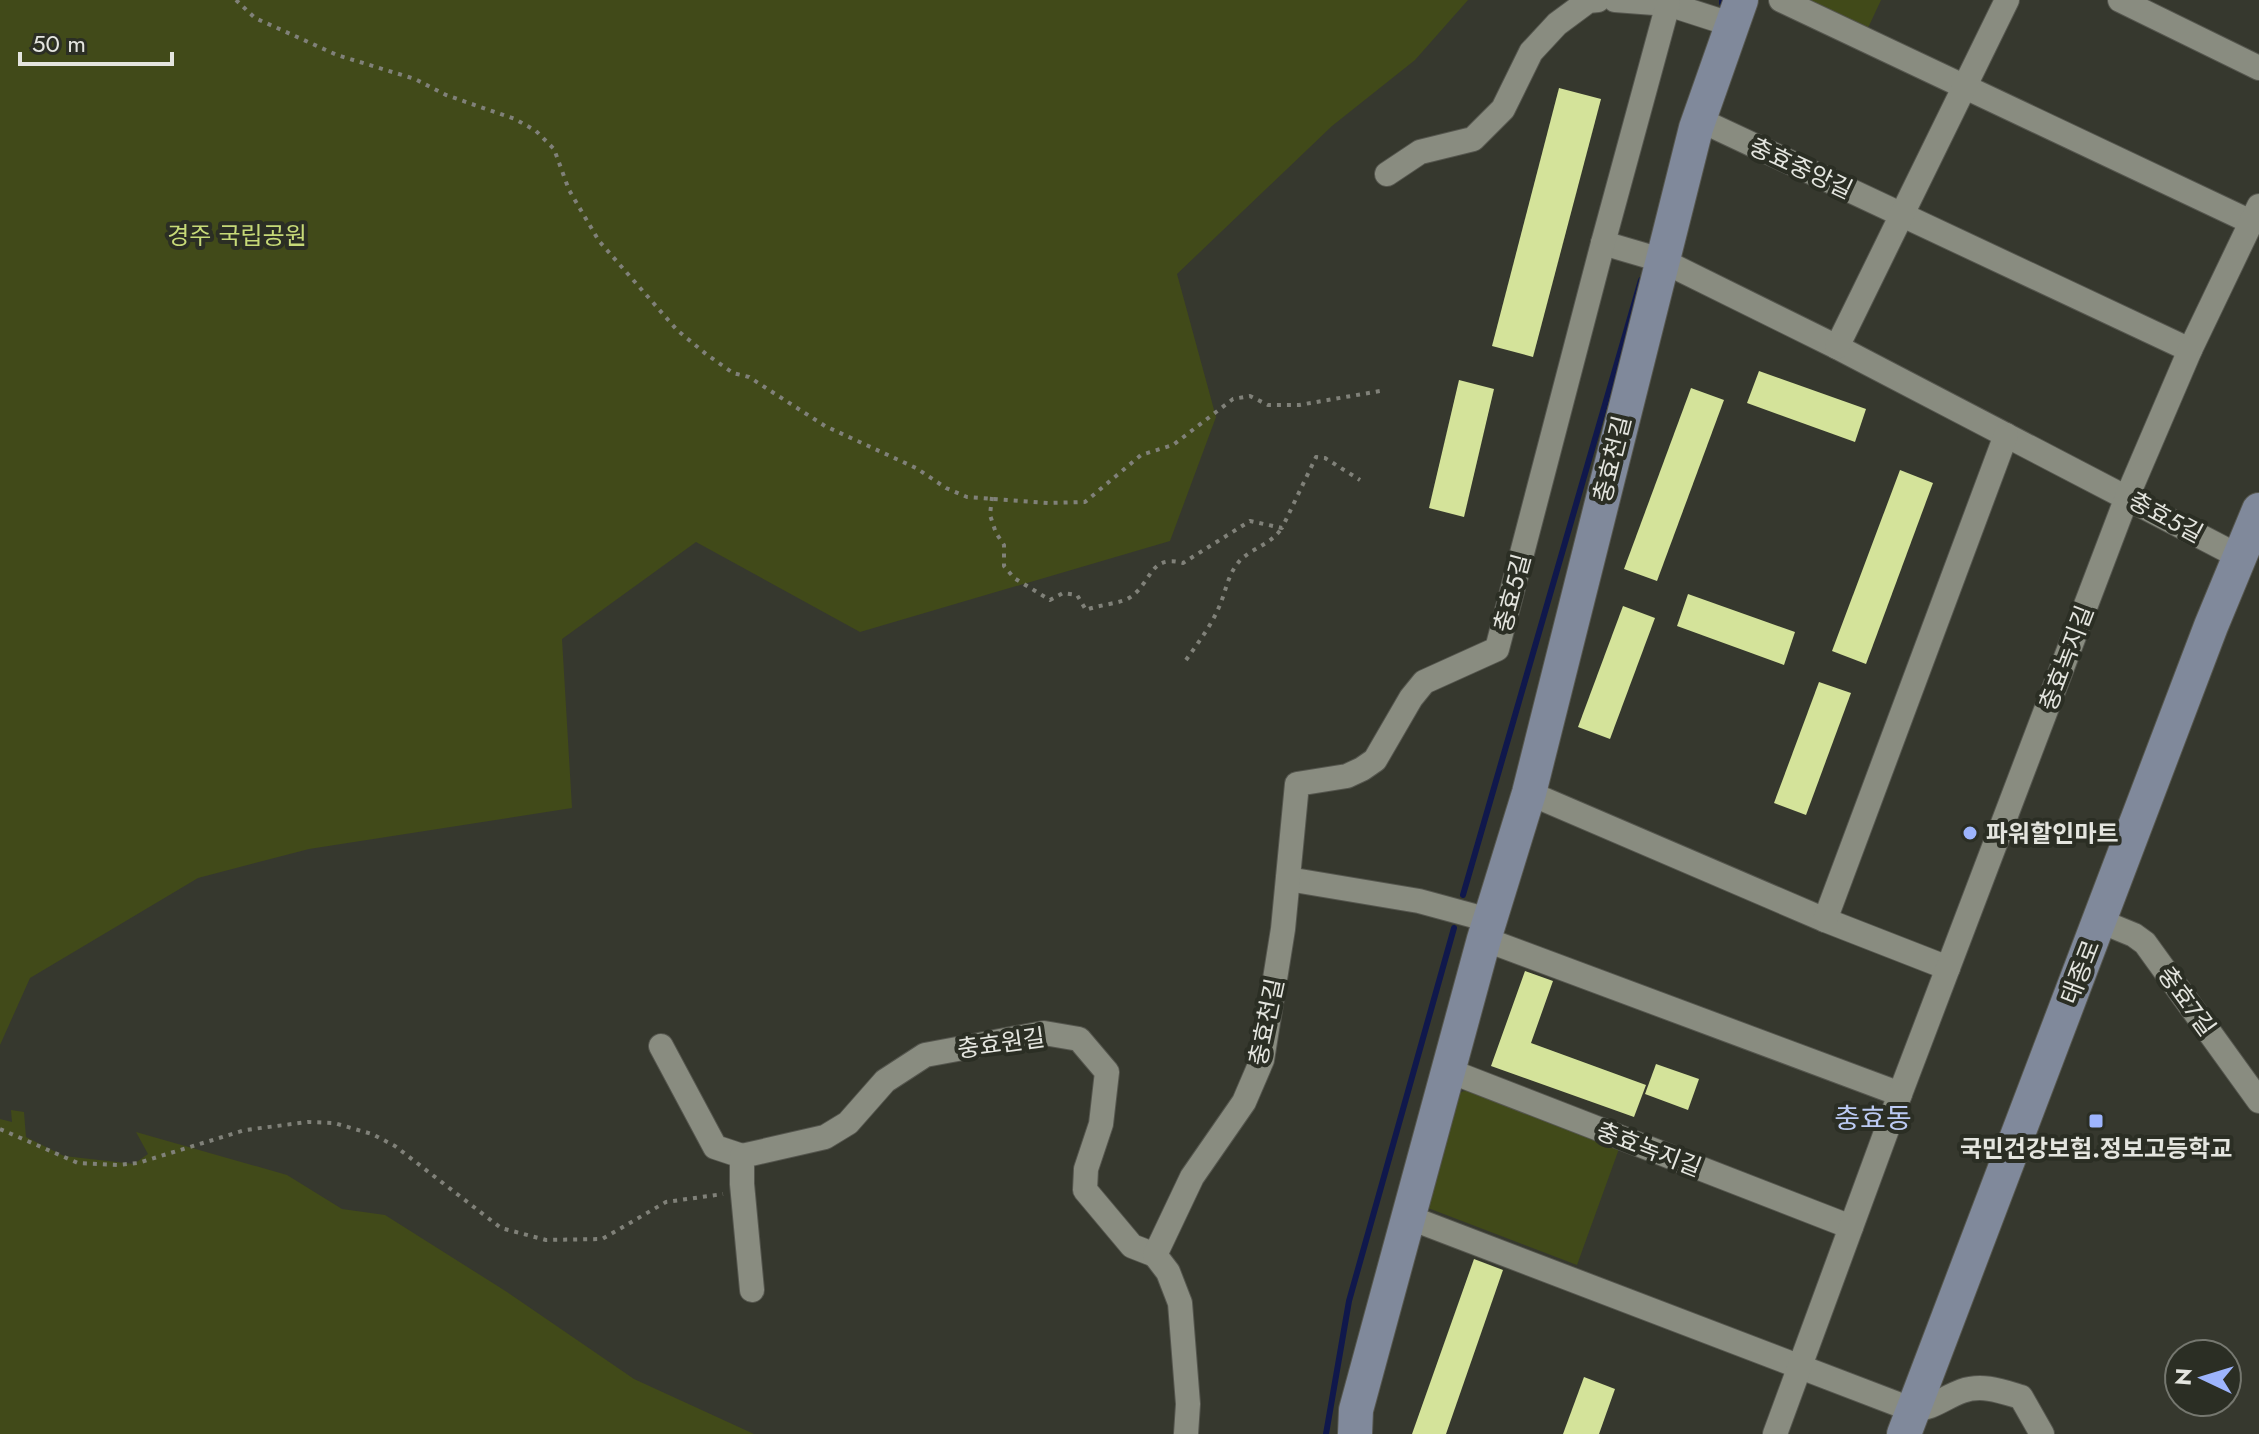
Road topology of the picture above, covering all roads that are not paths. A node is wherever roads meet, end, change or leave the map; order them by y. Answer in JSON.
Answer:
{"nodes":[{"id":1,"x":1598,"y":0,"type":"edge"},
{"id":2,"x":1615,"y":0,"type":"edge"},
{"id":3,"x":1781,"y":0,"type":"edge"},
{"id":4,"x":2007,"y":0,"type":"edge"},
{"id":5,"x":2120,"y":0,"type":"edge"},
{"id":6,"x":1668,"y":4,"type":"junction"},
{"id":7,"x":1737,"y":12,"type":"edge"},
{"id":8,"x":2259,"y":68,"type":"edge"},
{"id":9,"x":1965,"y":86,"type":"junction"},
{"id":10,"x":1700,"y":120,"type":"junction"},
{"id":11,"x":1387,"y":174,"type":"dead end"},
{"id":12,"x":2255,"y":214,"type":"edge"},
{"id":13,"x":1902,"y":215,"type":"junction"},
{"id":14,"x":1603,"y":243,"type":"junction"},
{"id":15,"x":1661,"y":260,"type":"junction"},
{"id":16,"x":1837,"y":347,"type":"junction"},
{"id":17,"x":2190,"y":350,"type":"junction"},
{"id":18,"x":2006,"y":435,"type":"junction"},
{"id":19,"x":2127,"y":497,"type":"junction"},
{"id":20,"x":2259,"y":510,"type":"edge"},
{"id":21,"x":2240,"y":557,"type":"junction"},
{"id":22,"x":1529,"y":793,"type":"junction"},
{"id":23,"x":1288,"y":879,"type":"junction"},
{"id":24,"x":1825,"y":920,"type":"junction"},
{"id":25,"x":2100,"y":921,"type":"junction"},
{"id":26,"x":1486,"y":929,"type":"junction"},
{"id":27,"x":1948,"y":968,"type":"junction"},
{"id":28,"x":661,"y":1046,"type":"dead end"},
{"id":29,"x":1447,"y":1070,"type":"junction"},
{"id":30,"x":1900,"y":1094,"type":"junction"},
{"id":31,"x":2259,"y":1101,"type":"edge"},
{"id":32,"x":742,"y":1168,"type":"junction"},
{"id":33,"x":1408,"y":1217,"type":"junction"},
{"id":34,"x":1851,"y":1227,"type":"junction"},
{"id":35,"x":1155,"y":1255,"type":"junction"},
{"id":36,"x":752,"y":1290,"type":"dead end"},
{"id":37,"x":1800,"y":1366,"type":"junction"},
{"id":38,"x":1908,"y":1422,"type":"edge"},
{"id":39,"x":1186,"y":1434,"type":"edge"},
{"id":40,"x":1355,"y":1434,"type":"edge"},
{"id":41,"x":1775,"y":1434,"type":"edge"},
{"id":42,"x":2042,"y":1434,"type":"edge"}],
"edges":[{"from":1,"to":11,"type":"street"},
{"from":2,"to":6,"type":"street"},
{"from":3,"to":9,"type":"street"},
{"from":4,"to":9,"type":"street"},
{"from":5,"to":8,"type":"street"},
{"from":6,"to":7,"type":"street"},
{"from":6,"to":14,"type":"street","name":"충효5길"},
{"from":7,"to":10,"type":"street","name":"충효천길"},
{"from":9,"to":12,"type":"street","name":"충효녹지길"},
{"from":9,"to":13,"type":"street"},
{"from":10,"to":13,"type":"street","name":"충효중앙길"},
{"from":10,"to":15,"type":"street","name":"충효천길"},
{"from":12,"to":17,"type":"street","name":"충효녹지길"},
{"from":13,"to":16,"type":"street"},
{"from":13,"to":17,"type":"street"},
{"from":14,"to":15,"type":"street","name":"충효5길"},
{"from":14,"to":23,"type":"street","name":"충효5길"},
{"from":15,"to":16,"type":"street","name":"충효5길"},
{"from":15,"to":22,"type":"street","name":"충효천길"},
{"from":16,"to":18,"type":"street","name":"충효5길"},
{"from":17,"to":19,"type":"street","name":"충효녹지길"},
{"from":18,"to":19,"type":"street","name":"충효5길"},
{"from":18,"to":24,"type":"street"},
{"from":19,"to":21,"type":"street","name":"충효5길"},
{"from":19,"to":27,"type":"street","name":"충효녹지길"},
{"from":20,"to":21,"type":"street","name":"태종로"},
{"from":21,"to":25,"type":"street","name":"태종로"},
{"from":22,"to":24,"type":"street"},
{"from":22,"to":26,"type":"street","name":"충효천길"},
{"from":23,"to":26,"type":"street"},
{"from":23,"to":35,"type":"street","name":"충효천길"},
{"from":24,"to":27,"type":"street"},
{"from":25,"to":31,"type":"street","name":"충효7길"},
{"from":25,"to":38,"type":"street","name":"태종로"},
{"from":26,"to":29,"type":"street","name":"충효천길"},
{"from":26,"to":30,"type":"street"},
{"from":27,"to":30,"type":"street","name":"충효녹지길"},
{"from":28,"to":32,"type":"street"},
{"from":29,"to":33,"type":"street","name":"충효천길"},
{"from":29,"to":34,"type":"street","name":"충효녹지길"},
{"from":30,"to":34,"type":"street","name":"충효녹지길"},
{"from":32,"to":35,"type":"street","name":"충효원길"},
{"from":32,"to":36,"type":"street"},
{"from":33,"to":37,"type":"street"},
{"from":33,"to":40,"type":"street","name":"충효천길"},
{"from":34,"to":37,"type":"street","name":"충효녹지길"},
{"from":35,"to":39,"type":"street"},
{"from":37,"to":38,"type":"street"},
{"from":37,"to":41,"type":"street","name":"충효녹지길"},
{"from":38,"to":42,"type":"street"}]}
